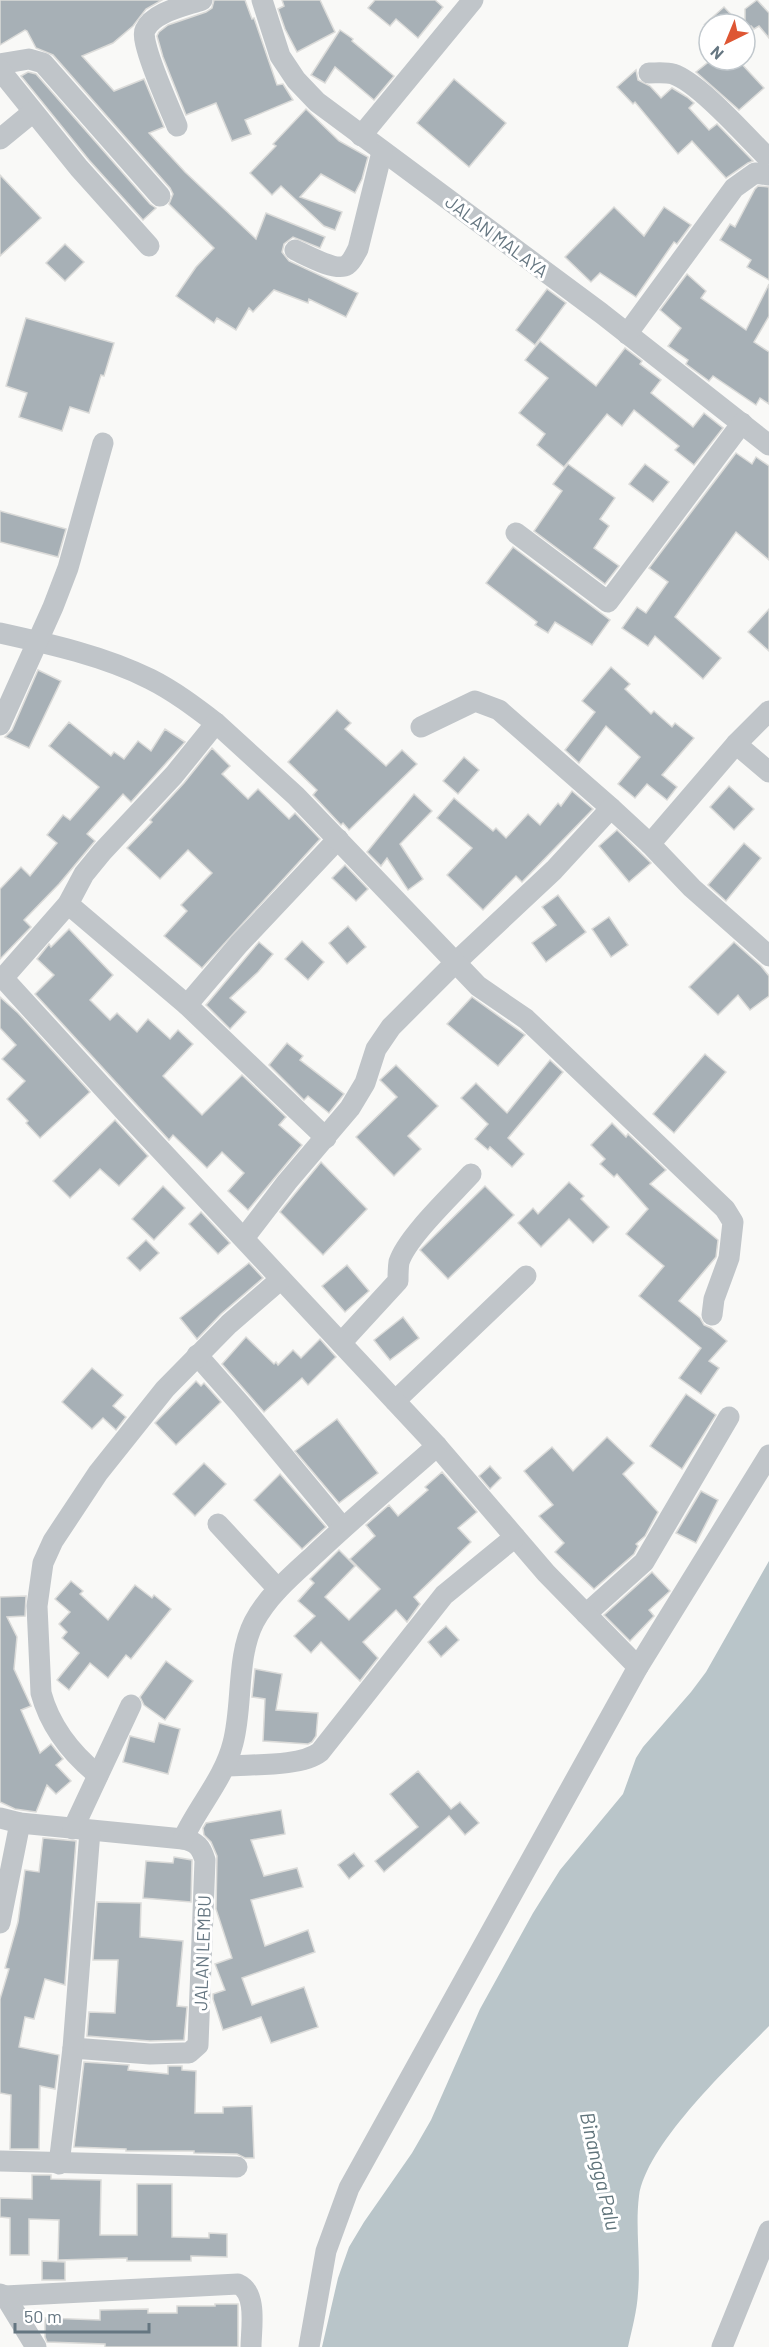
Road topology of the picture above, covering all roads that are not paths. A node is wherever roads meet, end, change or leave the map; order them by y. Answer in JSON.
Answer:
{"nodes":[{"id":1,"x":202,"y":0,"type":"edge"},
{"id":2,"x":262,"y":0,"type":"edge"},
{"id":3,"x":473,"y":0,"type":"edge"},
{"id":4,"x":0,"y":64,"type":"edge"},
{"id":5,"x":0,"y":70,"type":"edge"},
{"id":6,"x":649,"y":73,"type":"dead end"},
{"id":7,"x":33,"y":112,"type":"junction"},
{"id":8,"x":177,"y":126,"type":"dead end"},
{"id":9,"x":361,"y":136,"type":"junction"},
{"id":10,"x":0,"y":139,"type":"edge"},
{"id":11,"x":382,"y":152,"type":"junction"},
{"id":12,"x":765,"y":164,"type":"edge"},
{"id":13,"x":160,"y":196,"type":"dead end"},
{"id":14,"x":149,"y":246,"type":"dead end"},
{"id":15,"x":295,"y":250,"type":"dead end"},
{"id":16,"x":627,"y":334,"type":"junction"},
{"id":17,"x":742,"y":423,"type":"junction"},
{"id":18,"x":103,"y":443,"type":"dead end"},
{"id":19,"x":769,"y":445,"type":"edge"},
{"id":20,"x":516,"y":533,"type":"dead end"},
{"id":21,"x":0,"y":633,"type":"edge"},
{"id":22,"x":38,"y":641,"type":"junction"},
{"id":23,"x":769,"y":711,"type":"edge"},
{"id":24,"x":216,"y":723,"type":"junction"},
{"id":25,"x":0,"y":725,"type":"edge"},
{"id":26,"x":421,"y":727,"type":"dead end"},
{"id":27,"x":736,"y":744,"type":"junction"},
{"id":28,"x":769,"y":772,"type":"edge"},
{"id":29,"x":611,"y":808,"type":"junction"},
{"id":30,"x":338,"y":839,"type":"junction"},
{"id":31,"x":650,"y":844,"type":"junction"},
{"id":32,"x":68,"y":904,"type":"junction"},
{"id":33,"x":769,"y":956,"type":"edge"},
{"id":34,"x":456,"y":962,"type":"junction"},
{"id":35,"x":2,"y":980,"type":"edge"},
{"id":36,"x":187,"y":1005,"type":"junction"},
{"id":37,"x":326,"y":1138,"type":"junction"},
{"id":38,"x":471,"y":1174,"type":"dead end"},
{"id":39,"x":244,"y":1238,"type":"junction"},
{"id":40,"x":526,"y":1276,"type":"dead end"},
{"id":41,"x":281,"y":1279,"type":"junction"},
{"id":42,"x":712,"y":1315,"type":"dead end"},
{"id":43,"x":341,"y":1343,"type":"junction"},
{"id":44,"x":197,"y":1355,"type":"junction"},
{"id":45,"x":395,"y":1401,"type":"junction"},
{"id":46,"x":729,"y":1417,"type":"dead end"},
{"id":47,"x":437,"y":1446,"type":"junction"},
{"id":48,"x":769,"y":1455,"type":"edge"},
{"id":49,"x":218,"y":1524,"type":"dead end"},
{"id":50,"x":343,"y":1528,"type":"junction"},
{"id":51,"x":515,"y":1537,"type":"junction"},
{"id":52,"x":278,"y":1589,"type":"junction"},
{"id":53,"x":586,"y":1614,"type":"junction"},
{"id":54,"x":638,"y":1667,"type":"junction"},
{"id":55,"x":131,"y":1704,"type":"dead end"},
{"id":56,"x":226,"y":1766,"type":"junction"},
{"id":57,"x":98,"y":1775,"type":"junction"},
{"id":58,"x":10,"y":1821,"type":"edge"},
{"id":59,"x":82,"y":1830,"type":"junction"},
{"id":60,"x":183,"y":1839,"type":"junction"},
{"id":61,"x":0,"y":1923,"type":"edge"},
{"id":62,"x":74,"y":2048,"type":"junction"},
{"id":63,"x":0,"y":2161,"type":"edge"},
{"id":64,"x":60,"y":2164,"type":"junction"},
{"id":65,"x":237,"y":2167,"type":"dead end"},
{"id":66,"x":769,"y":2231,"type":"edge"},
{"id":67,"x":3,"y":2295,"type":"edge"},
{"id":68,"x":36,"y":2347,"type":"edge"},
{"id":69,"x":251,"y":2347,"type":"edge"},
{"id":70,"x":309,"y":2347,"type":"edge"},
{"id":71,"x":722,"y":2347,"type":"edge"}],
"edges":[{"from":1,"to":8,"type":"street"},
{"from":2,"to":9,"type":"street","name":"JALAN MALAYA"},
{"from":3,"to":9,"type":"street"},
{"from":4,"to":13,"type":"street"},
{"from":5,"to":7,"type":"street"},
{"from":6,"to":12,"type":"street"},
{"from":7,"to":10,"type":"street"},
{"from":7,"to":14,"type":"street"},
{"from":9,"to":11,"type":"street","name":"JALAN MALAYA"},
{"from":11,"to":15,"type":"street"},
{"from":11,"to":16,"type":"street","name":"JALAN MALAYA"},
{"from":12,"to":16,"type":"street"},
{"from":16,"to":17,"type":"street","name":"JALAN MALAYA"},
{"from":17,"to":19,"type":"street","name":"JALAN MALAYA"},
{"from":17,"to":20,"type":"street"},
{"from":18,"to":22,"type":"street"},
{"from":21,"to":22,"type":"street"},
{"from":22,"to":24,"type":"street"},
{"from":22,"to":25,"type":"street"},
{"from":23,"to":27,"type":"street"},
{"from":24,"to":30,"type":"street"},
{"from":24,"to":32,"type":"street"},
{"from":26,"to":29,"type":"street"},
{"from":27,"to":28,"type":"street"},
{"from":27,"to":31,"type":"street"},
{"from":29,"to":31,"type":"street"},
{"from":29,"to":34,"type":"street"},
{"from":30,"to":34,"type":"street"},
{"from":30,"to":36,"type":"street"},
{"from":31,"to":33,"type":"street"},
{"from":32,"to":35,"type":"street"},
{"from":32,"to":36,"type":"street"},
{"from":34,"to":37,"type":"street"},
{"from":34,"to":42,"type":"street"},
{"from":35,"to":39,"type":"street"},
{"from":36,"to":37,"type":"street"},
{"from":37,"to":39,"type":"street"},
{"from":38,"to":43,"type":"street"},
{"from":39,"to":41,"type":"street"},
{"from":40,"to":45,"type":"street"},
{"from":41,"to":43,"type":"street"},
{"from":41,"to":44,"type":"street"},
{"from":43,"to":45,"type":"street"},
{"from":44,"to":50,"type":"street"},
{"from":44,"to":57,"type":"street"},
{"from":45,"to":47,"type":"street"},
{"from":46,"to":53,"type":"street"},
{"from":47,"to":50,"type":"street"},
{"from":47,"to":51,"type":"street"},
{"from":48,"to":54,"type":"street"},
{"from":49,"to":52,"type":"street"},
{"from":50,"to":52,"type":"street"},
{"from":51,"to":53,"type":"street"},
{"from":51,"to":56,"type":"street"},
{"from":52,"to":56,"type":"street"},
{"from":53,"to":54,"type":"street"},
{"from":54,"to":70,"type":"street"},
{"from":55,"to":57,"type":"street"},
{"from":56,"to":60,"type":"street"},
{"from":57,"to":59,"type":"street"},
{"from":58,"to":59,"type":"street"},
{"from":58,"to":61,"type":"street"},
{"from":59,"to":60,"type":"street"},
{"from":59,"to":62,"type":"street"},
{"from":60,"to":62,"type":"street","name":"JALAN LEMBU"},
{"from":62,"to":64,"type":"street"},
{"from":63,"to":64,"type":"street"},
{"from":64,"to":65,"type":"street"},
{"from":66,"to":71,"type":"street"},
{"from":67,"to":68,"type":"street"},
{"from":67,"to":69,"type":"street"}]}
